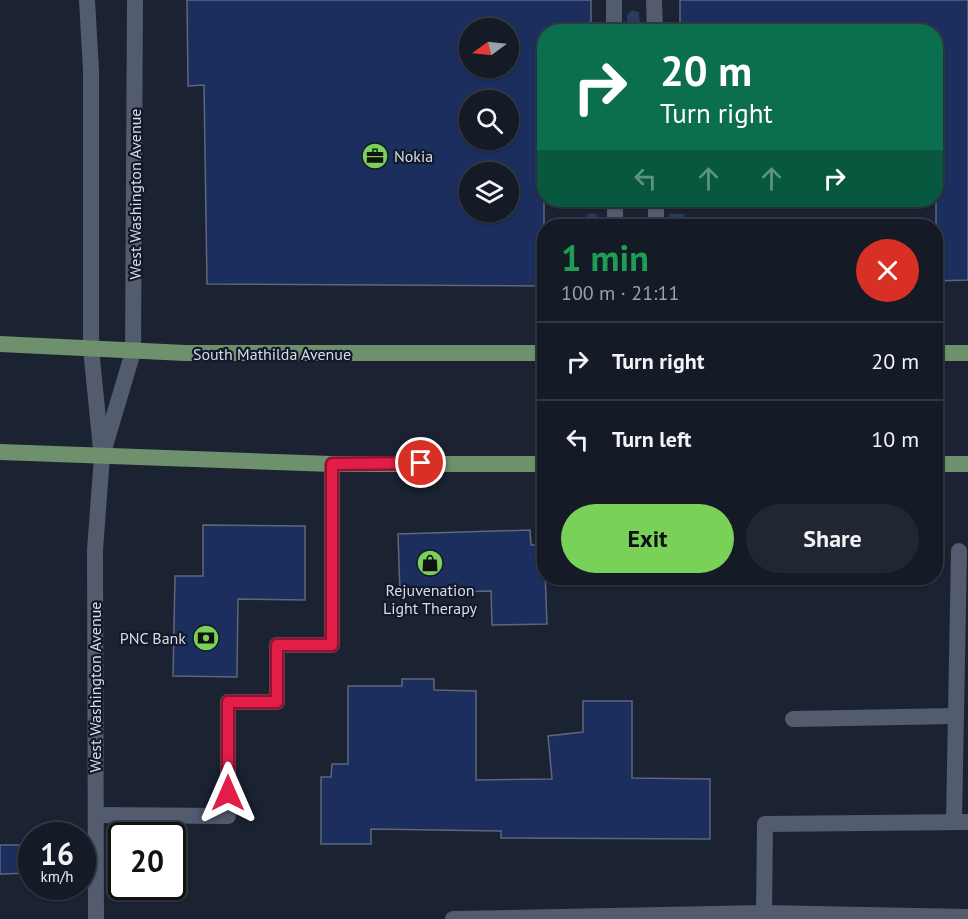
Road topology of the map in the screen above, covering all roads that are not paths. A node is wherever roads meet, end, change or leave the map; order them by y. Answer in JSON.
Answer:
{"nodes":[{"id":1,"x":87,"y":0,"type":"edge"},
{"id":2,"x":135,"y":0,"type":"edge"},
{"id":3,"x":614,"y":0,"type":"edge"},
{"id":4,"x":654,"y":0,"type":"edge"},
{"id":5,"x":614,"y":24,"type":"edge"},
{"id":6,"x":655,"y":24,"type":"edge"},
{"id":7,"x":0,"y":344,"type":"edge"},
{"id":8,"x":91,"y":348,"type":"junction"},
{"id":9,"x":133,"y":351,"type":"junction"},
{"id":10,"x":537,"y":353,"type":"edge"},
{"id":11,"x":943,"y":353,"type":"edge"},
{"id":12,"x":968,"y":353,"type":"edge"},
{"id":13,"x":0,"y":452,"type":"edge"},
{"id":14,"x":102,"y":456,"type":"junction"},
{"id":15,"x":332,"y":464,"type":"junction"},
{"id":16,"x":537,"y":464,"type":"edge"},
{"id":17,"x":943,"y":464,"type":"edge"},
{"id":18,"x":968,"y":464,"type":"edge"},
{"id":19,"x":959,"y":552,"type":"dead end"},
{"id":20,"x":957,"y":716,"type":"junction"},
{"id":21,"x":793,"y":719,"type":"dead end"},
{"id":22,"x":96,"y":815,"type":"junction"},
{"id":23,"x":961,"y":822,"type":"edge"},
{"id":24,"x":764,"y":913,"type":"junction"},
{"id":25,"x":968,"y":917,"type":"edge"},
{"id":26,"x":96,"y":919,"type":"edge"},
{"id":27,"x":453,"y":919,"type":"edge"}],
"edges":[{"from":1,"to":8,"type":"street","name":"West Washington Avenue"},
{"from":2,"to":9,"type":"street","name":"West Washington Avenue"},
{"from":3,"to":5,"type":"street"},
{"from":4,"to":6,"type":"street"},
{"from":7,"to":8,"type":"main road","name":"South Mathilda Avenue"},
{"from":8,"to":9,"type":"main road","name":"South Mathilda Avenue"},
{"from":8,"to":14,"type":"street","name":"West Washington Avenue"},
{"from":9,"to":10,"type":"main road","name":"South Mathilda Avenue"},
{"from":9,"to":14,"type":"street","name":"West Washington Avenue"},
{"from":11,"to":12,"type":"main road"},
{"from":13,"to":14,"type":"main road"},
{"from":14,"to":15,"type":"main road"},
{"from":14,"to":22,"type":"street","name":"West Washington Avenue"},
{"from":15,"to":16,"type":"main road"},
{"from":15,"to":22,"type":"street"},
{"from":17,"to":18,"type":"main road"},
{"from":19,"to":20,"type":"street"},
{"from":20,"to":21,"type":"street"},
{"from":20,"to":23,"type":"street"},
{"from":22,"to":26,"type":"street","name":"West Washington Avenue"},
{"from":23,"to":24,"type":"street"},
{"from":24,"to":25,"type":"street"},
{"from":24,"to":27,"type":"street"}]}
